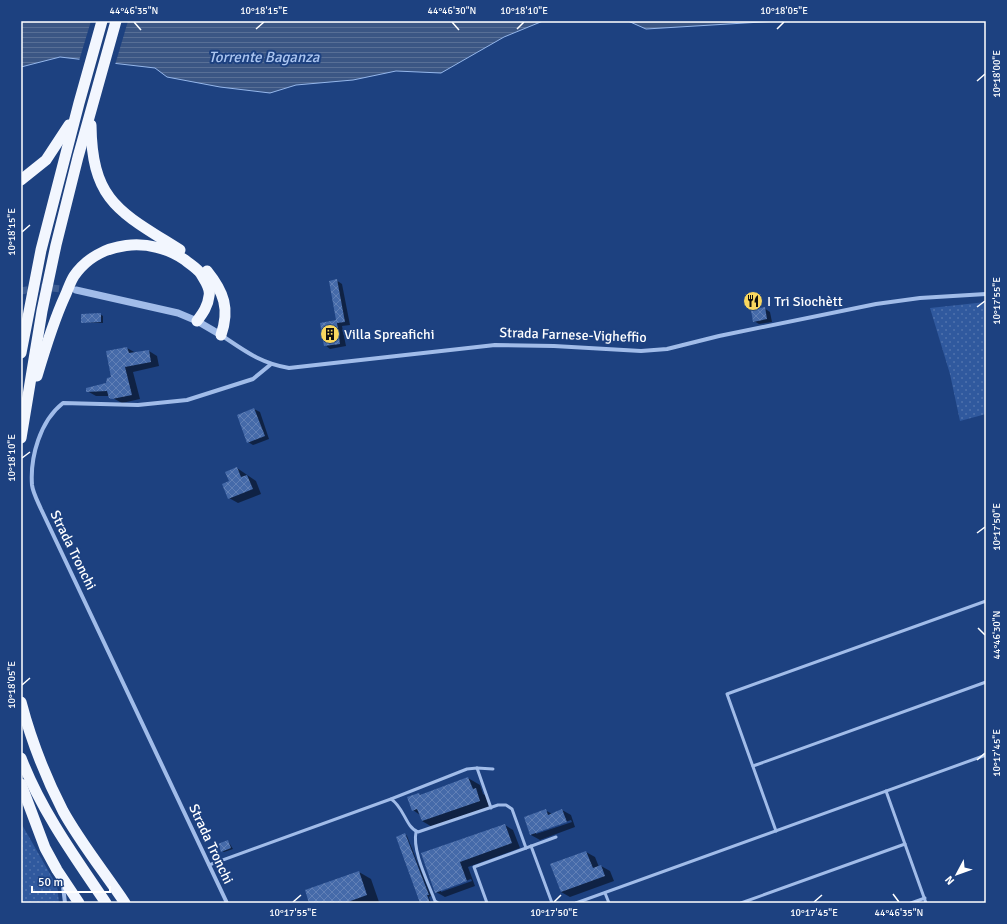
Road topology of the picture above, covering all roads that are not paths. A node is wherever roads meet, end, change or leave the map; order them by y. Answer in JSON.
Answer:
{"nodes":[{"id":1,"x":102,"y":21,"type":"edge"},
{"id":2,"x":116,"y":21,"type":"edge"},
{"id":3,"x":79,"y":103,"type":"junction"},
{"id":4,"x":91,"y":111,"type":"junction"},
{"id":5,"x":21,"y":180,"type":"edge"},
{"id":6,"x":76,"y":290,"type":"tunnel mouth"},
{"id":7,"x":986,"y":294,"type":"edge"},
{"id":8,"x":197,"y":321,"type":"junction"},
{"id":9,"x":220,"y":335,"type":"junction"},
{"id":10,"x":21,"y":353,"type":"edge"},
{"id":11,"x":270,"y":365,"type":"junction"},
{"id":12,"x":27,"y":410,"type":"junction"},
{"id":13,"x":21,"y":438,"type":"edge"},
{"id":14,"x":986,"y":601,"type":"edge"},
{"id":15,"x":986,"y":682,"type":"edge"},
{"id":16,"x":21,"y":702,"type":"edge"},
{"id":17,"x":986,"y":756,"type":"edge"},
{"id":18,"x":21,"y":758,"type":"edge"},
{"id":19,"x":753,"y":766,"type":"junction"},
{"id":20,"x":477,"y":768,"type":"junction"},
{"id":21,"x":492,"y":769,"type":"dead end"},
{"id":22,"x":21,"y":784,"type":"edge"},
{"id":23,"x":886,"y":791,"type":"junction"},
{"id":24,"x":391,"y":799,"type":"junction"},
{"id":25,"x":491,"y":808,"type":"junction"},
{"id":26,"x":776,"y":831,"type":"junction"},
{"id":27,"x":416,"y":832,"type":"junction"},
{"id":28,"x":556,"y":837,"type":"dead end"},
{"id":29,"x":905,"y":844,"type":"junction"},
{"id":30,"x":531,"y":846,"type":"junction"},
{"id":31,"x":526,"y":848,"type":"junction"},
{"id":32,"x":209,"y":865,"type":"junction"},
{"id":33,"x":57,"y":870,"type":"junction"},
{"id":34,"x":605,"y":892,"type":"junction"},
{"id":35,"x":925,"y":898,"type":"junction"},
{"id":36,"x":65,"y":903,"type":"edge"},
{"id":37,"x":78,"y":903,"type":"edge"},
{"id":38,"x":106,"y":903,"type":"edge"},
{"id":39,"x":125,"y":903,"type":"edge"},
{"id":40,"x":227,"y":903,"type":"edge"},
{"id":41,"x":438,"y":903,"type":"edge"},
{"id":42,"x":488,"y":903,"type":"edge"},
{"id":43,"x":552,"y":903,"type":"edge"},
{"id":44,"x":576,"y":903,"type":"edge"},
{"id":45,"x":609,"y":903,"type":"edge"},
{"id":46,"x":741,"y":903,"type":"edge"},
{"id":47,"x":911,"y":903,"type":"edge"},
{"id":48,"x":926,"y":903,"type":"edge"}],
"edges":[{"from":1,"to":3,"type":"highway"},
{"from":2,"to":4,"type":"highway"},
{"from":3,"to":5,"type":"highway"},
{"from":3,"to":10,"type":"highway"},
{"from":4,"to":9,"type":"highway"},
{"from":4,"to":12,"type":"highway"},
{"from":6,"to":8,"type":"street","name":"Strada Farnese-Vigheffio"},
{"from":7,"to":11,"type":"street","name":"Strada Farnese-Vigheffio"},
{"from":8,"to":9,"type":"street","name":"Strada Farnese-Vigheffio"},
{"from":8,"to":12,"type":"highway"},
{"from":9,"to":11,"type":"street","name":"Strada Farnese-Vigheffio"},
{"from":11,"to":32,"type":"street","name":"Strada Tronchi"},
{"from":12,"to":13,"type":"highway"},
{"from":14,"to":19,"type":"lane"},
{"from":15,"to":19,"type":"lane"},
{"from":16,"to":39,"type":"highway"},
{"from":17,"to":23,"type":"lane"},
{"from":18,"to":38,"type":"highway"},
{"from":19,"to":26,"type":"lane"},
{"from":20,"to":21,"type":"lane"},
{"from":20,"to":24,"type":"lane"},
{"from":20,"to":25,"type":"lane"},
{"from":22,"to":33,"type":"highway"},
{"from":23,"to":26,"type":"lane"},
{"from":23,"to":29,"type":"lane"},
{"from":24,"to":27,"type":"lane"},
{"from":24,"to":32,"type":"lane"},
{"from":25,"to":27,"type":"lane"},
{"from":25,"to":31,"type":"lane"},
{"from":26,"to":34,"type":"lane"},
{"from":27,"to":41,"type":"lane"},
{"from":28,"to":30,"type":"lane"},
{"from":29,"to":35,"type":"lane"},
{"from":29,"to":46,"type":"lane"},
{"from":30,"to":31,"type":"lane"},
{"from":30,"to":43,"type":"lane"},
{"from":31,"to":42,"type":"lane"},
{"from":32,"to":40,"type":"street","name":"Strada Tronchi"},
{"from":33,"to":36,"type":"street"},
{"from":33,"to":37,"type":"highway"},
{"from":34,"to":44,"type":"lane"},
{"from":34,"to":45,"type":"lane"},
{"from":35,"to":47,"type":"lane"},
{"from":35,"to":48,"type":"lane"}]}
